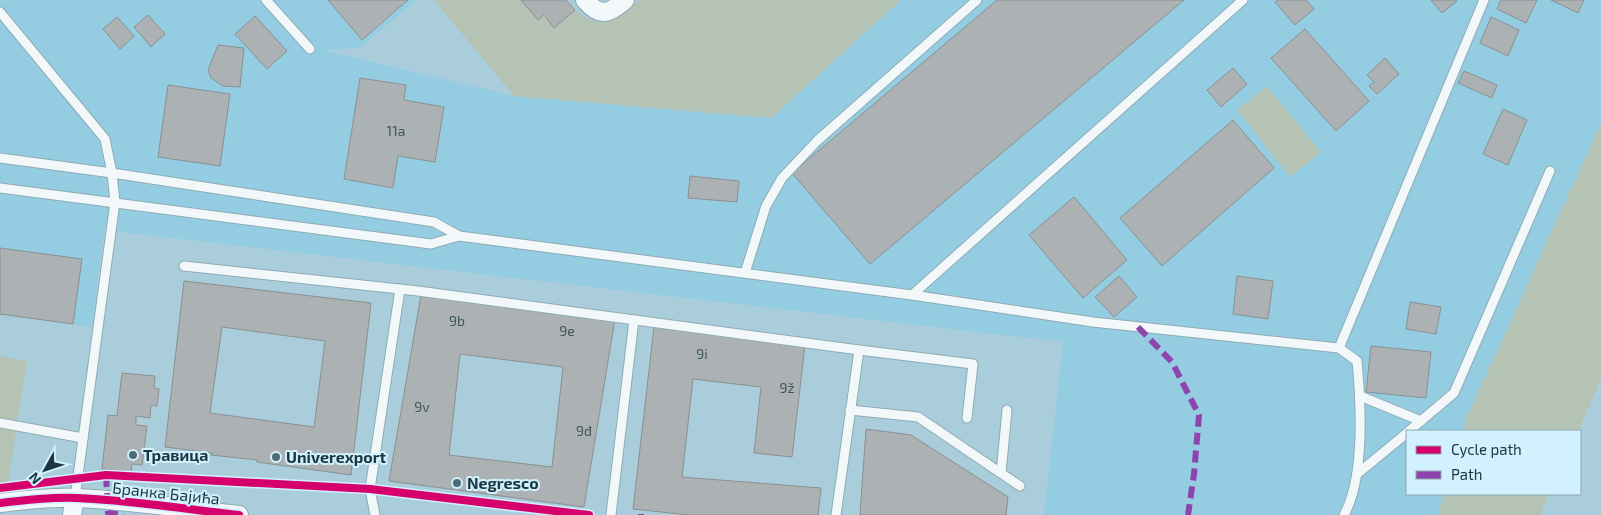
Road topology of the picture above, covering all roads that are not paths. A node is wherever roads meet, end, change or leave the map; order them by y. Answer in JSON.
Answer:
{"nodes":[{"id":1,"x":266,"y":0,"type":"edge"},
{"id":2,"x":625,"y":0,"type":"edge"},
{"id":3,"x":977,"y":0,"type":"edge"},
{"id":4,"x":1243,"y":0,"type":"edge"},
{"id":5,"x":1484,"y":0,"type":"edge"},
{"id":6,"x":588,"y":4,"type":"edge"},
{"id":7,"x":0,"y":12,"type":"edge"},
{"id":8,"x":310,"y":49,"type":"dead end"},
{"id":9,"x":0,"y":158,"type":"edge"},
{"id":10,"x":1550,"y":171,"type":"dead end"},
{"id":11,"x":112,"y":173,"type":"junction"},
{"id":12,"x":0,"y":188,"type":"edge"},
{"id":13,"x":115,"y":202,"type":"junction"},
{"id":14,"x":459,"y":236,"type":"junction"},
{"id":15,"x":184,"y":266,"type":"dead end"},
{"id":16,"x":745,"y":274,"type":"junction"},
{"id":17,"x":400,"y":290,"type":"junction"},
{"id":18,"x":912,"y":295,"type":"junction"},
{"id":19,"x":634,"y":320,"type":"junction"},
{"id":20,"x":1339,"y":348,"type":"junction"},
{"id":21,"x":859,"y":350,"type":"junction"},
{"id":22,"x":1360,"y":396,"type":"junction"},
{"id":23,"x":850,"y":410,"type":"junction"},
{"id":24,"x":1007,"y":410,"type":"dead end"},
{"id":25,"x":967,"y":418,"type":"dead end"},
{"id":26,"x":1421,"y":422,"type":"junction"},
{"id":27,"x":0,"y":423,"type":"edge"},
{"id":28,"x":1411,"y":430,"type":"edge"},
{"id":29,"x":1406,"y":434,"type":"edge"},
{"id":30,"x":82,"y":438,"type":"junction"},
{"id":31,"x":1001,"y":474,"type":"junction"},
{"id":32,"x":1358,"y":474,"type":"junction"},
{"id":33,"x":1020,"y":486,"type":"dead end"},
{"id":34,"x":0,"y":503,"type":"edge"},
{"id":35,"x":74,"y":506,"type":"edge"},
{"id":36,"x":239,"y":515,"type":"edge"},
{"id":37,"x":375,"y":515,"type":"edge"},
{"id":38,"x":611,"y":515,"type":"edge"},
{"id":39,"x":836,"y":515,"type":"edge"},
{"id":40,"x":1344,"y":515,"type":"edge"}],
"edges":[{"from":1,"to":8,"type":"lane"},
{"from":2,"to":6,"type":"street"},
{"from":3,"to":16,"type":"lane"},
{"from":4,"to":18,"type":"lane"},
{"from":5,"to":20,"type":"lane"},
{"from":7,"to":11,"type":"lane"},
{"from":9,"to":11,"type":"lane"},
{"from":10,"to":26,"type":"lane"},
{"from":11,"to":13,"type":"lane"},
{"from":11,"to":14,"type":"lane"},
{"from":12,"to":13,"type":"lane"},
{"from":13,"to":14,"type":"lane"},
{"from":13,"to":30,"type":"lane"},
{"from":14,"to":16,"type":"lane"},
{"from":15,"to":17,"type":"lane"},
{"from":16,"to":18,"type":"lane"},
{"from":17,"to":19,"type":"lane"},
{"from":17,"to":37,"type":"lane"},
{"from":18,"to":20,"type":"lane"},
{"from":19,"to":21,"type":"lane"},
{"from":19,"to":38,"type":"lane"},
{"from":20,"to":22,"type":"lane"},
{"from":21,"to":23,"type":"lane"},
{"from":21,"to":25,"type":"lane"},
{"from":22,"to":26,"type":"lane"},
{"from":22,"to":32,"type":"lane"},
{"from":23,"to":31,"type":"lane"},
{"from":23,"to":39,"type":"lane"},
{"from":24,"to":31,"type":"lane"},
{"from":26,"to":28,"type":"lane"},
{"from":27,"to":30,"type":"lane"},
{"from":29,"to":32,"type":"lane"},
{"from":30,"to":35,"type":"lane"},
{"from":31,"to":33,"type":"lane"},
{"from":32,"to":40,"type":"lane"},
{"from":34,"to":35,"type":"street","name":"Бранка Бајића"},
{"from":35,"to":36,"type":"street","name":"Бранка Бајића"}]}
